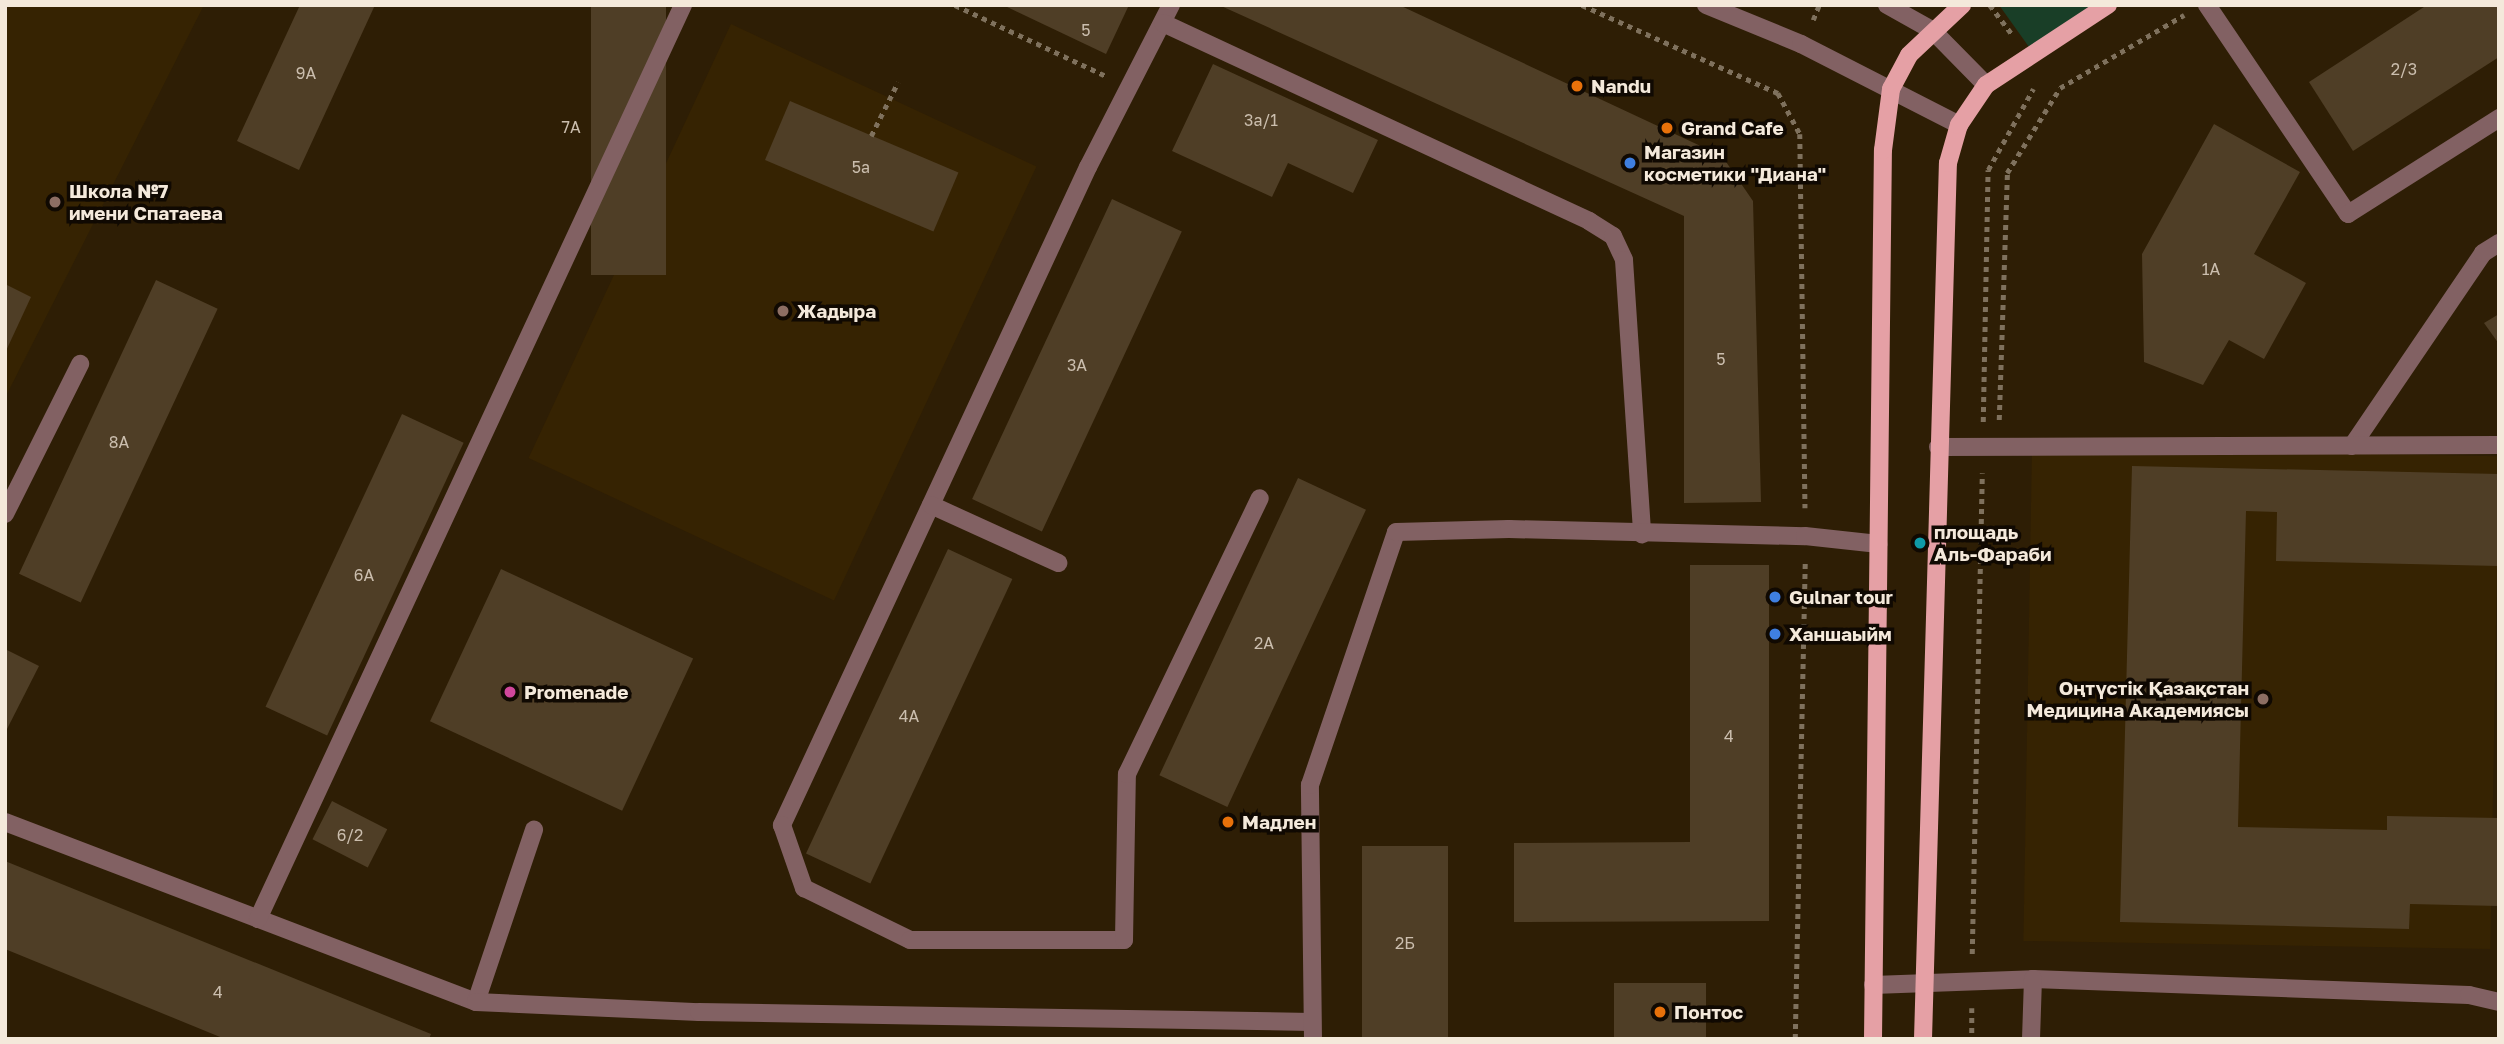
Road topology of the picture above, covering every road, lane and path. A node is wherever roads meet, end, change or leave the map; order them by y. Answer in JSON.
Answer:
{"nodes":[{"id":1,"x":683,"y":5,"type":"edge"},
{"id":2,"x":955,"y":5,"type":"edge"},
{"id":3,"x":1171,"y":5,"type":"edge"},
{"id":4,"x":1582,"y":5,"type":"edge"},
{"id":5,"x":1706,"y":5,"type":"edge"},
{"id":6,"x":1819,"y":5,"type":"edge"},
{"id":7,"x":1887,"y":5,"type":"edge"},
{"id":8,"x":1962,"y":5,"type":"edge"},
{"id":9,"x":1990,"y":5,"type":"edge"},
{"id":10,"x":2108,"y":5,"type":"edge"},
{"id":11,"x":2207,"y":5,"type":"edge"},
{"id":12,"x":2188,"y":12,"type":"dead end"},
{"id":13,"x":1163,"y":23,"type":"junction"},
{"id":14,"x":1810,"y":25,"type":"dead end"},
{"id":15,"x":1932,"y":30,"type":"junction"},
{"id":16,"x":2017,"y":42,"type":"dead end"},
{"id":17,"x":898,"y":82,"type":"dead end"},
{"id":18,"x":1986,"y":85,"type":"junction"},
{"id":19,"x":1130,"y":86,"type":"junction"},
{"id":20,"x":2034,"y":87,"type":"dead end"},
{"id":21,"x":1891,"y":89,"type":"junction"},
{"id":22,"x":1778,"y":93,"type":"dead end"},
{"id":23,"x":2499,"y":118,"type":"edge"},
{"id":24,"x":1959,"y":125,"type":"junction"},
{"id":25,"x":871,"y":136,"type":"dead end"},
{"id":26,"x":2499,"y":243,"type":"edge"},
{"id":27,"x":80,"y":364,"type":"dead end"},
{"id":28,"x":1991,"y":446,"type":"junction"},
{"id":29,"x":2353,"y":446,"type":"junction"},
{"id":30,"x":2499,"y":446,"type":"edge"},
{"id":31,"x":1938,"y":447,"type":"junction"},
{"id":32,"x":1260,"y":498,"type":"dead end"},
{"id":33,"x":931,"y":505,"type":"junction"},
{"id":34,"x":5,"y":514,"type":"edge"},
{"id":35,"x":1642,"y":534,"type":"junction"},
{"id":36,"x":1879,"y":544,"type":"junction"},
{"id":37,"x":1058,"y":563,"type":"dead end"},
{"id":38,"x":5,"y":822,"type":"edge"},
{"id":39,"x":534,"y":830,"type":"dead end"},
{"id":40,"x":258,"y":919,"type":"junction"},
{"id":41,"x":1971,"y":979,"type":"junction"},
{"id":42,"x":2033,"y":979,"type":"junction"},
{"id":43,"x":1923,"y":982,"type":"junction"},
{"id":44,"x":1874,"y":985,"type":"junction"},
{"id":45,"x":1799,"y":995,"type":"dead end"},
{"id":46,"x":476,"y":1002,"type":"junction"},
{"id":47,"x":2499,"y":1002,"type":"edge"},
{"id":48,"x":1312,"y":1030,"type":"edge"},
{"id":49,"x":1795,"y":1039,"type":"edge"},
{"id":50,"x":1873,"y":1039,"type":"edge"},
{"id":51,"x":1923,"y":1039,"type":"edge"},
{"id":52,"x":1972,"y":1039,"type":"edge"},
{"id":53,"x":2031,"y":1039,"type":"edge"}],
"edges":[{"from":1,"to":40,"type":"street"},
{"from":2,"to":19,"type":"path"},
{"from":3,"to":13,"type":"street"},
{"from":4,"to":22,"type":"path"},
{"from":5,"to":21,"type":"street"},
{"from":6,"to":14,"type":"path"},
{"from":7,"to":15,"type":"street"},
{"from":8,"to":15,"type":"main road"},
{"from":9,"to":16,"type":"path"},
{"from":10,"to":18,"type":"main road"},
{"from":11,"to":23,"type":"street"},
{"from":12,"to":28,"type":"path"},
{"from":13,"to":19,"type":"street"},
{"from":13,"to":35,"type":"street"},
{"from":15,"to":18,"type":"street"},
{"from":15,"to":21,"type":"main road"},
{"from":17,"to":25,"type":"path"},
{"from":18,"to":24,"type":"main road"},
{"from":19,"to":33,"type":"street"},
{"from":20,"to":28,"type":"path"},
{"from":21,"to":24,"type":"street"},
{"from":21,"to":36,"type":"main road"},
{"from":24,"to":31,"type":"main road"},
{"from":26,"to":29,"type":"street"},
{"from":27,"to":34,"type":"street"},
{"from":28,"to":29,"type":"street"},
{"from":28,"to":31,"type":"street"},
{"from":28,"to":41,"type":"path"},
{"from":29,"to":30,"type":"street"},
{"from":31,"to":43,"type":"main road"},
{"from":32,"to":33,"type":"street"},
{"from":33,"to":37,"type":"street"},
{"from":35,"to":36,"type":"street"},
{"from":35,"to":48,"type":"street"},
{"from":36,"to":44,"type":"main road"},
{"from":38,"to":40,"type":"street"},
{"from":39,"to":46,"type":"street"},
{"from":40,"to":46,"type":"street"},
{"from":41,"to":42,"type":"street"},
{"from":41,"to":43,"type":"street"},
{"from":41,"to":52,"type":"path"},
{"from":42,"to":47,"type":"street"},
{"from":42,"to":53,"type":"street"},
{"from":43,"to":44,"type":"street"},
{"from":43,"to":51,"type":"main road"},
{"from":44,"to":50,"type":"main road"},
{"from":45,"to":49,"type":"path"},
{"from":46,"to":48,"type":"street"}]}
